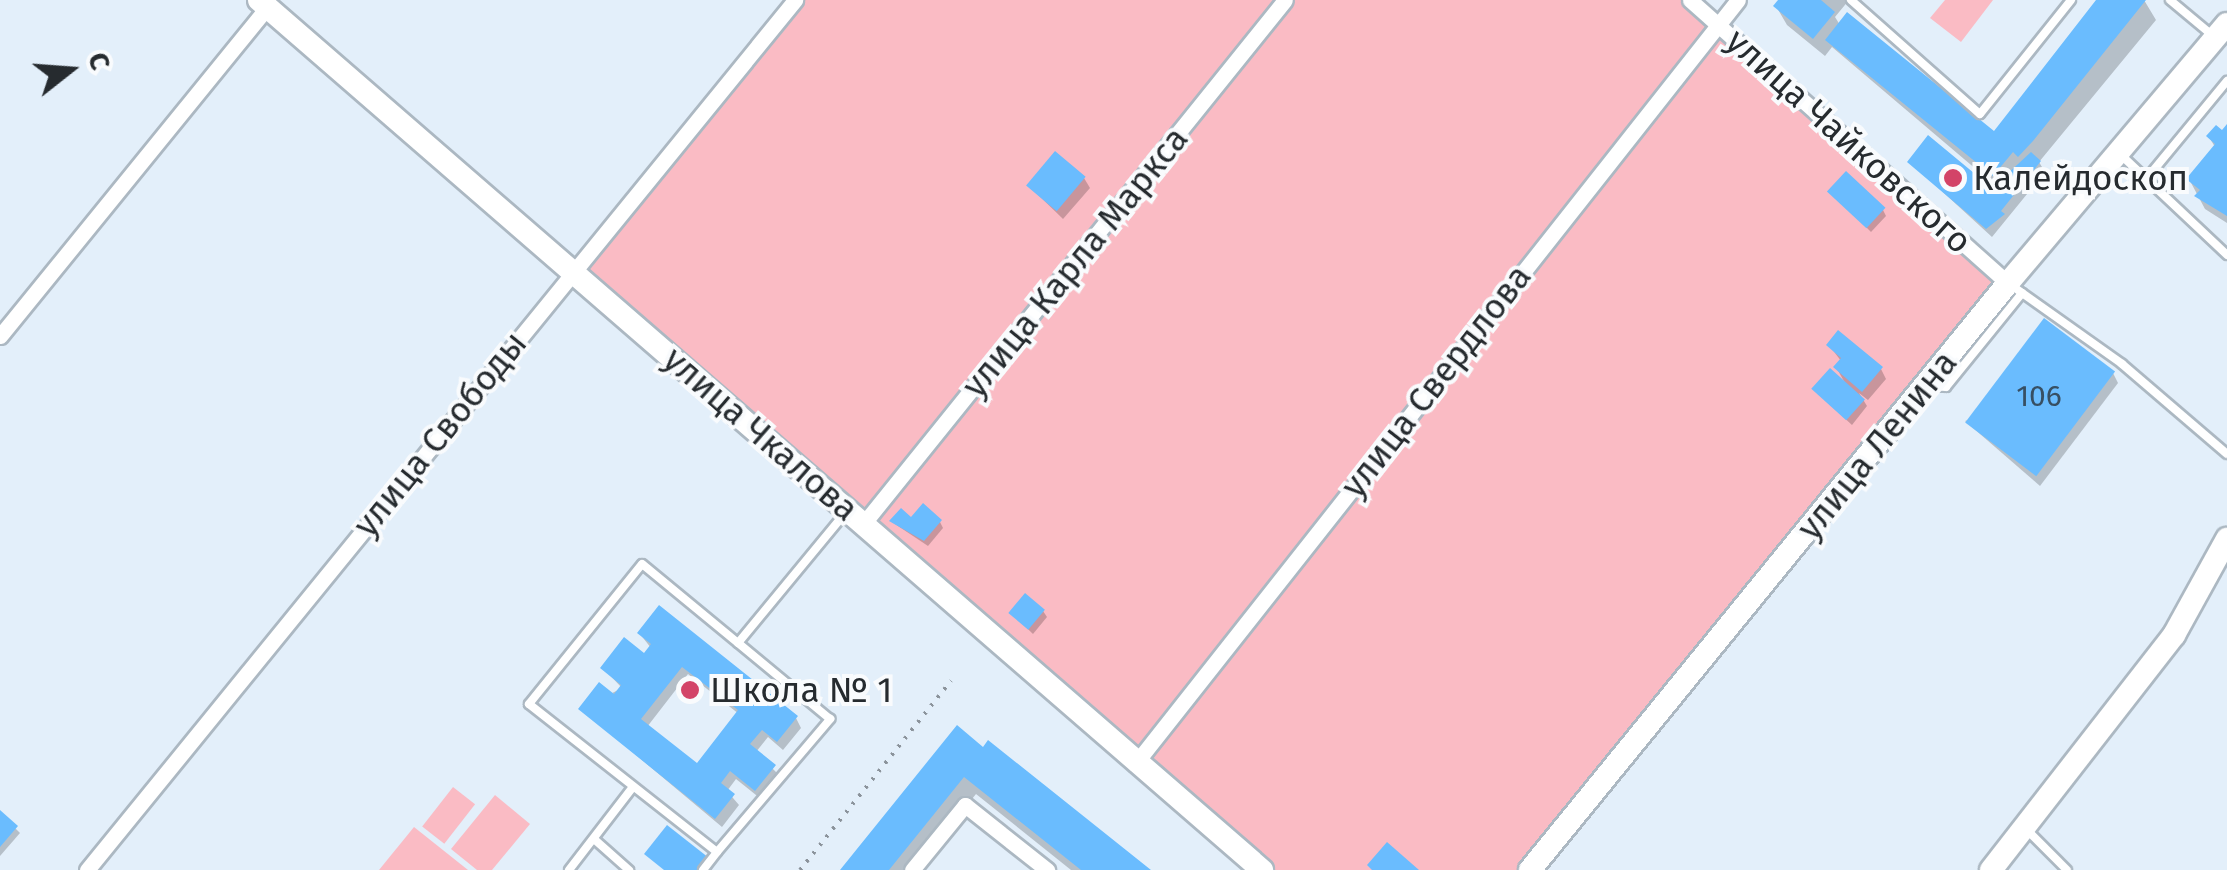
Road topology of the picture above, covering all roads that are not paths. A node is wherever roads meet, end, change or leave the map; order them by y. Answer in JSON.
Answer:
{"nodes":[{"id":1,"x":795,"y":0,"type":"edge"},
{"id":2,"x":1286,"y":0,"type":"edge"},
{"id":3,"x":1690,"y":0,"type":"edge"},
{"id":4,"x":1738,"y":0,"type":"edge"},
{"id":5,"x":1852,"y":0,"type":"edge"},
{"id":6,"x":2071,"y":0,"type":"edge"},
{"id":7,"x":2170,"y":0,"type":"edge"},
{"id":8,"x":263,"y":3,"type":"edge"},
{"id":9,"x":1718,"y":24,"type":"junction"},
{"id":10,"x":2221,"y":31,"type":"edge"},
{"id":11,"x":2227,"y":80,"type":"edge"},
{"id":12,"x":2118,"y":153,"type":"junction"},
{"id":13,"x":2148,"y":178,"type":"junction"},
{"id":14,"x":2227,"y":254,"type":"edge"},
{"id":15,"x":572,"y":270,"type":"junction"},
{"id":16,"x":2015,"y":288,"type":"junction"},
{"id":17,"x":0,"y":336,"type":"edge"},
{"id":18,"x":2227,"y":454,"type":"edge"},
{"id":19,"x":856,"y":516,"type":"junction"},
{"id":20,"x":2227,"y":539,"type":"edge"},
{"id":21,"x":738,"y":643,"type":"junction"},
{"id":22,"x":1135,"y":764,"type":"junction"},
{"id":23,"x":634,"y":786,"type":"junction"},
{"id":24,"x":2024,"y":828,"type":"junction"},
{"id":25,"x":594,"y":839,"type":"junction"},
{"id":26,"x":717,"y":852,"type":"junction"},
{"id":27,"x":86,"y":870,"type":"edge"},
{"id":28,"x":569,"y":870,"type":"edge"},
{"id":29,"x":629,"y":870,"type":"edge"},
{"id":30,"x":703,"y":870,"type":"edge"},
{"id":31,"x":912,"y":870,"type":"edge"},
{"id":32,"x":1047,"y":870,"type":"edge"},
{"id":33,"x":1262,"y":870,"type":"edge"},
{"id":34,"x":1530,"y":870,"type":"edge"},
{"id":35,"x":1991,"y":870,"type":"edge"},
{"id":36,"x":2066,"y":870,"type":"edge"}],
"edges":[{"from":1,"to":15,"type":"street","name":"улица Свободы"},
{"from":2,"to":19,"type":"street","name":"улица Карла Маркса"},
{"from":3,"to":9,"type":"street","name":"улица Чайковского"},
{"from":4,"to":9,"type":"street","name":"улица Свердлова"},
{"from":5,"to":6,"type":"lane"},
{"from":7,"to":10,"type":"lane"},
{"from":8,"to":15,"type":"main road","name":"улица Чкалова"},
{"from":8,"to":17,"type":"street"},
{"from":9,"to":16,"type":"street","name":"улица Чайковского"},
{"from":9,"to":22,"type":"street","name":"улица Свердлова"},
{"from":10,"to":12,"type":"main road","name":"улица Ленина"},
{"from":11,"to":13,"type":"lane"},
{"from":12,"to":13,"type":"lane"},
{"from":12,"to":16,"type":"main road","name":"улица Ленина"},
{"from":13,"to":14,"type":"lane"},
{"from":15,"to":19,"type":"main road","name":"улица Чкалова"},
{"from":15,"to":27,"type":"street","name":"улица Свободы"},
{"from":16,"to":18,"type":"lane"},
{"from":16,"to":34,"type":"main road","name":"улица Ленина"},
{"from":19,"to":21,"type":"lane"},
{"from":19,"to":22,"type":"main road","name":"улица Чкалова"},
{"from":20,"to":24,"type":"main road"},
{"from":21,"to":23,"type":"lane"},
{"from":21,"to":26,"type":"lane"},
{"from":22,"to":33,"type":"main road","name":"улица Чкалова"},
{"from":23,"to":25,"type":"lane"},
{"from":23,"to":26,"type":"lane"},
{"from":24,"to":35,"type":"main road"},
{"from":24,"to":36,"type":"lane"},
{"from":25,"to":28,"type":"lane"},
{"from":25,"to":29,"type":"lane"},
{"from":26,"to":30,"type":"lane"},
{"from":31,"to":32,"type":"street"}]}
